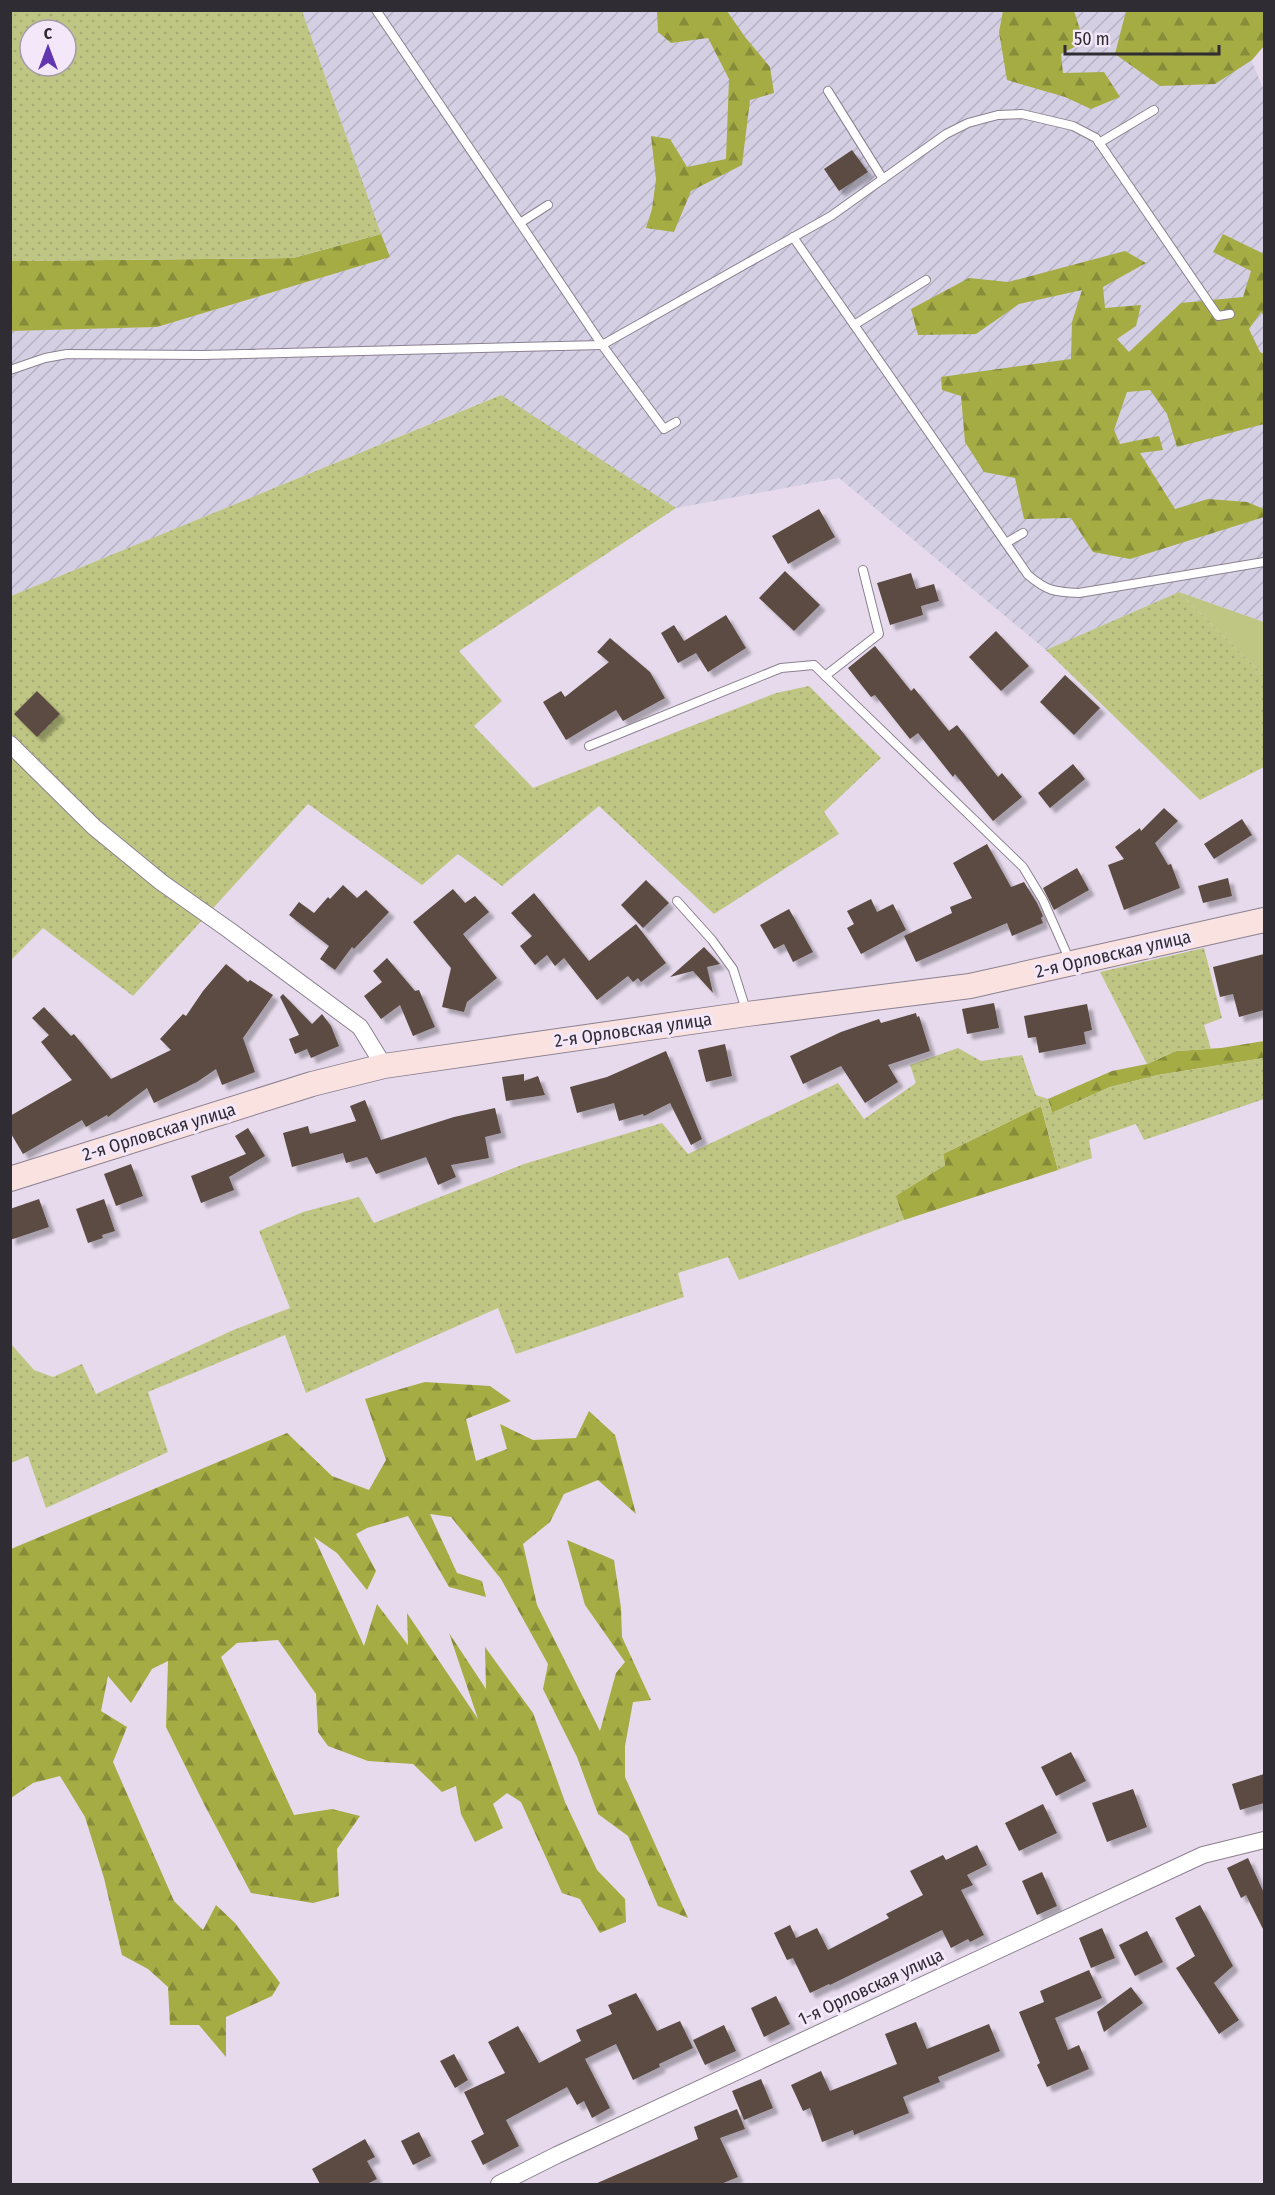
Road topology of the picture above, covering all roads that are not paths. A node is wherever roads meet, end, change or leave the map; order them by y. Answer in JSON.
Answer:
{"nodes":[{"id":1,"x":376,"y":10,"type":"edge"},
{"id":2,"x":828,"y":91,"type":"dead end"},
{"id":3,"x":1154,"y":110,"type":"dead end"},
{"id":4,"x":1099,"y":143,"type":"junction"},
{"id":5,"x":883,"y":179,"type":"junction"},
{"id":6,"x":548,"y":205,"type":"dead end"},
{"id":7,"x":520,"y":223,"type":"junction"},
{"id":8,"x":793,"y":237,"type":"junction"},
{"id":9,"x":926,"y":280,"type":"dead end"},
{"id":10,"x":1230,"y":314,"type":"dead end"},
{"id":11,"x":854,"y":325,"type":"junction"},
{"id":12,"x":602,"y":345,"type":"junction"},
{"id":13,"x":10,"y":370,"type":"edge"},
{"id":14,"x":676,"y":423,"type":"dead end"},
{"id":15,"x":1023,"y":533,"type":"dead end"},
{"id":16,"x":1006,"y":543,"type":"junction"},
{"id":17,"x":1264,"y":562,"type":"edge"},
{"id":18,"x":864,"y":570,"type":"dead end"},
{"id":19,"x":825,"y":676,"type":"junction"},
{"id":20,"x":10,"y":744,"type":"edge"},
{"id":21,"x":589,"y":746,"type":"dead end"},
{"id":22,"x":677,"y":901,"type":"dead end"},
{"id":23,"x":1264,"y":920,"type":"edge"},
{"id":24,"x":1071,"y":964,"type":"junction"},
{"id":25,"x":747,"y":1014,"type":"junction"},
{"id":26,"x":384,"y":1066,"type":"junction"},
{"id":27,"x":10,"y":1179,"type":"edge"},
{"id":28,"x":1264,"y":1840,"type":"edge"},
{"id":29,"x":500,"y":2184,"type":"edge"}],
"edges":[{"from":1,"to":7,"type":"lane"},
{"from":2,"to":5,"type":"lane"},
{"from":3,"to":4,"type":"lane"},
{"from":4,"to":5,"type":"lane"},
{"from":4,"to":10,"type":"lane"},
{"from":5,"to":8,"type":"lane"},
{"from":6,"to":7,"type":"lane"},
{"from":7,"to":12,"type":"lane"},
{"from":8,"to":11,"type":"lane"},
{"from":8,"to":12,"type":"lane"},
{"from":9,"to":11,"type":"lane"},
{"from":11,"to":16,"type":"lane"},
{"from":12,"to":13,"type":"lane"},
{"from":12,"to":14,"type":"lane"},
{"from":15,"to":16,"type":"lane"},
{"from":16,"to":17,"type":"lane"},
{"from":18,"to":19,"type":"lane"},
{"from":19,"to":21,"type":"lane"},
{"from":19,"to":24,"type":"lane"},
{"from":20,"to":26,"type":"street"},
{"from":22,"to":25,"type":"lane"},
{"from":23,"to":24,"type":"street","name":"2-я Орловская улица"},
{"from":24,"to":25,"type":"street","name":"2-я Орловская улица"},
{"from":25,"to":26,"type":"street","name":"2-я Орловская улица"},
{"from":26,"to":27,"type":"street","name":"2-я Орловская улица"},
{"from":28,"to":29,"type":"street","name":"1-я Орловская улица"}]}
